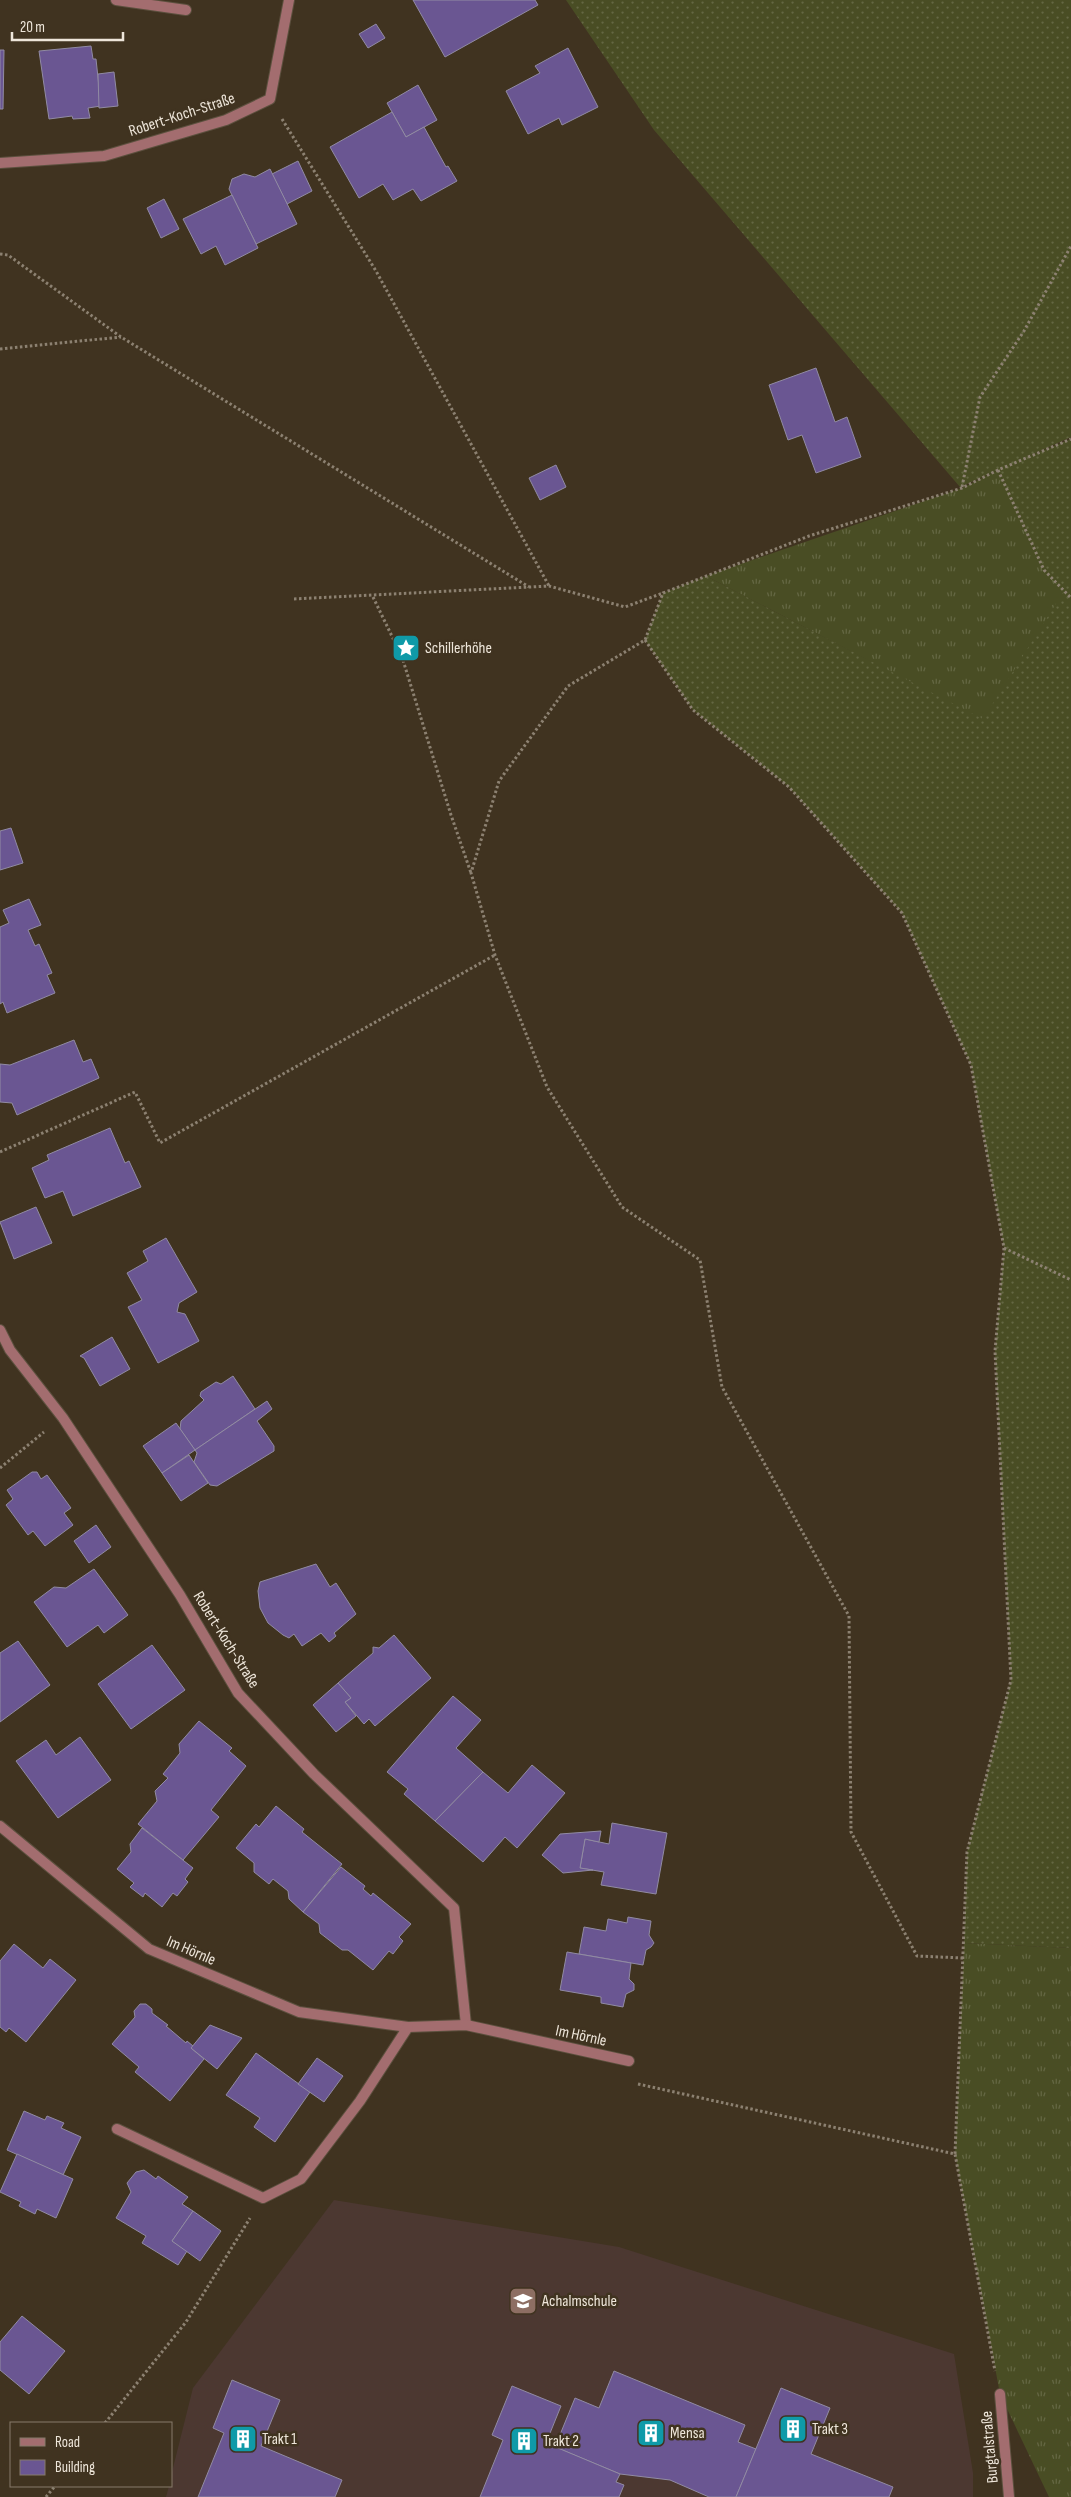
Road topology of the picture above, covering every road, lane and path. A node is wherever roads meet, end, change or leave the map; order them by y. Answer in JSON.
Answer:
{"nodes":[{"id":1,"x":116,"y":0,"type":"edge"},
{"id":2,"x":289,"y":0,"type":"edge"},
{"id":3,"x":186,"y":10,"type":"dead end"},
{"id":4,"x":270,"y":99,"type":"junction"},
{"id":5,"x":0,"y":162,"type":"edge"},
{"id":6,"x":1071,"y":246,"type":"edge"},
{"id":7,"x":0,"y":254,"type":"edge"},
{"id":8,"x":120,"y":338,"type":"junction"},
{"id":9,"x":0,"y":350,"type":"edge"},
{"id":10,"x":1071,"y":439,"type":"edge"},
{"id":11,"x":998,"y":470,"type":"junction"},
{"id":12,"x":962,"y":488,"type":"junction"},
{"id":13,"x":549,"y":586,"type":"junction"},
{"id":14,"x":529,"y":588,"type":"junction"},
{"id":15,"x":663,"y":593,"type":"junction"},
{"id":16,"x":372,"y":597,"type":"junction"},
{"id":17,"x":1071,"y":598,"type":"edge"},
{"id":18,"x":294,"y":599,"type":"dead end"},
{"id":19,"x":644,"y":640,"type":"junction"},
{"id":20,"x":471,"y":873,"type":"junction"},
{"id":21,"x":495,"y":955,"type":"junction"},
{"id":22,"x":0,"y":1152,"type":"edge"},
{"id":23,"x":1004,"y":1248,"type":"junction"},
{"id":24,"x":1071,"y":1280,"type":"edge"},
{"id":25,"x":0,"y":1330,"type":"edge"},
{"id":26,"x":63,"y":1418,"type":"junction"},
{"id":27,"x":0,"y":1468,"type":"edge"},
{"id":28,"x":0,"y":1826,"type":"edge"},
{"id":29,"x":963,"y":1958,"type":"junction"},
{"id":30,"x":466,"y":2025,"type":"junction"},
{"id":31,"x":408,"y":2027,"type":"junction"},
{"id":32,"x":629,"y":2061,"type":"joint"},
{"id":33,"x":117,"y":2130,"type":"dead end"},
{"id":34,"x":955,"y":2154,"type":"junction"},
{"id":35,"x":263,"y":2198,"type":"junction"},
{"id":36,"x":1000,"y":2394,"type":"joint"},
{"id":37,"x":106,"y":2422,"type":"edge"},
{"id":38,"x":54,"y":2487,"type":"edge"},
{"id":39,"x":46,"y":2497,"type":"edge"},
{"id":40,"x":1009,"y":2497,"type":"edge"}],
"edges":[{"from":1,"to":3,"type":"street"},
{"from":2,"to":4,"type":"street"},
{"from":4,"to":5,"type":"street","name":"Robert-Koch-Straße"},
{"from":4,"to":13,"type":"path"},
{"from":6,"to":12,"type":"path"},
{"from":7,"to":8,"type":"path"},
{"from":8,"to":9,"type":"path"},
{"from":8,"to":14,"type":"path"},
{"from":10,"to":11,"type":"path"},
{"from":11,"to":12,"type":"path"},
{"from":11,"to":17,"type":"path"},
{"from":12,"to":15,"type":"path"},
{"from":13,"to":14,"type":"path"},
{"from":13,"to":15,"type":"path"},
{"from":14,"to":16,"type":"path"},
{"from":15,"to":19,"type":"path"},
{"from":16,"to":18,"type":"path"},
{"from":16,"to":20,"type":"path"},
{"from":19,"to":20,"type":"path"},
{"from":19,"to":23,"type":"path"},
{"from":20,"to":21,"type":"path"},
{"from":21,"to":22,"type":"path"},
{"from":21,"to":29,"type":"path"},
{"from":23,"to":24,"type":"path"},
{"from":23,"to":29,"type":"path"},
{"from":25,"to":26,"type":"street","name":"Robert-Koch-Straße"},
{"from":26,"to":27,"type":"path"},
{"from":26,"to":30,"type":"street","name":"Robert-Koch-Straße"},
{"from":28,"to":31,"type":"street","name":"Im Hörnle"},
{"from":29,"to":34,"type":"path"},
{"from":30,"to":31,"type":"street","name":"Im Hörnle"},
{"from":30,"to":32,"type":"street","name":"Im Hörnle"},
{"from":31,"to":35,"type":"street"},
{"from":32,"to":34,"type":"path"},
{"from":33,"to":35,"type":"street"},
{"from":34,"to":36,"type":"path"},
{"from":35,"to":37,"type":"path"},
{"from":36,"to":40,"type":"street","name":"Burgtalstraße"},
{"from":38,"to":39,"type":"path"}]}
